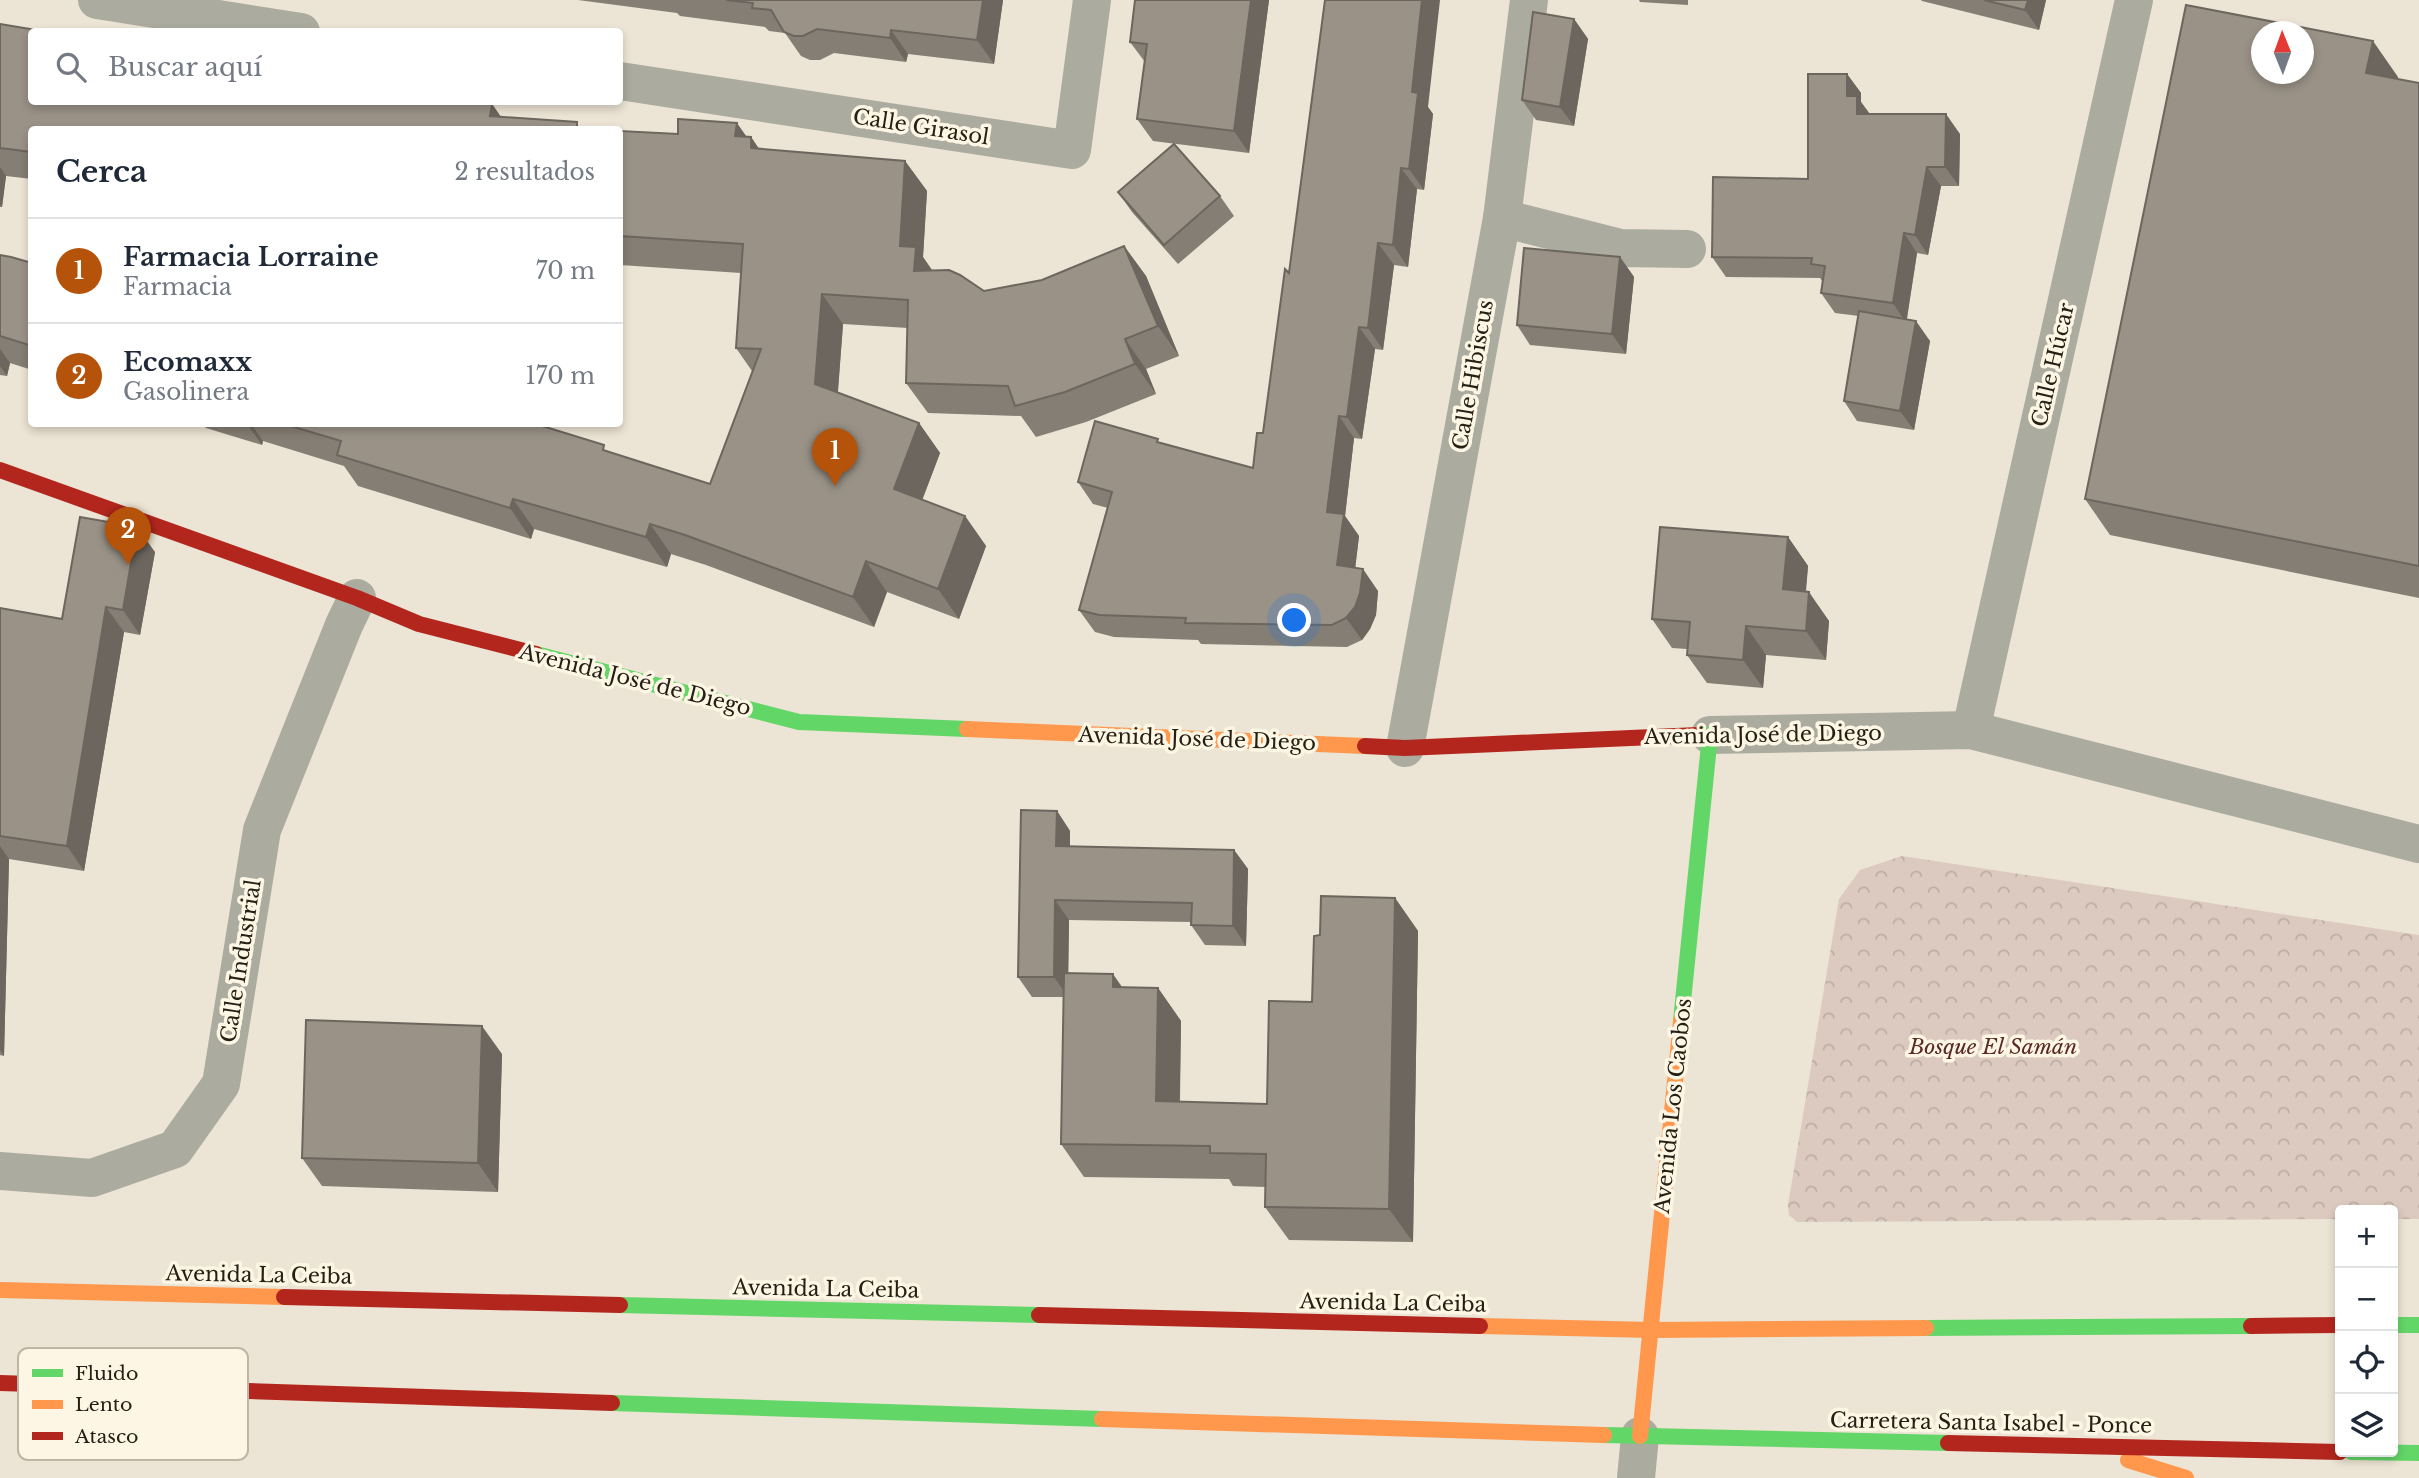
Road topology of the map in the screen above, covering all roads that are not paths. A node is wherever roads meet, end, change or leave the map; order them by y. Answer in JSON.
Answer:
{"nodes":[{"id":1,"x":97,"y":0,"type":"edge"},
{"id":2,"x":1092,"y":0,"type":"edge"},
{"id":3,"x":1529,"y":0,"type":"edge"},
{"id":4,"x":2134,"y":0,"type":"edge"},
{"id":5,"x":276,"y":28,"type":"edge"},
{"id":6,"x":623,"y":80,"type":"edge"},
{"id":7,"x":1502,"y":218,"type":"junction"},
{"id":8,"x":1687,"y":249,"type":"dead end"},
{"id":9,"x":0,"y":470,"type":"edge"},
{"id":10,"x":357,"y":598,"type":"junction"},
{"id":11,"x":1972,"y":730,"type":"junction"},
{"id":12,"x":1710,"y":735,"type":"junction"},
{"id":13,"x":1405,"y":748,"type":"junction"},
{"id":14,"x":2419,"y":844,"type":"edge"},
{"id":15,"x":0,"y":1171,"type":"edge"},
{"id":16,"x":0,"y":1290,"type":"edge"},
{"id":17,"x":2335,"y":1325,"type":"edge"},
{"id":18,"x":2398,"y":1325,"type":"edge"},
{"id":19,"x":2419,"y":1325,"type":"edge"},
{"id":20,"x":1651,"y":1330,"type":"junction"},
{"id":21,"x":0,"y":1383,"type":"edge"},
{"id":22,"x":18,"y":1384,"type":"edge"},
{"id":23,"x":248,"y":1391,"type":"edge"},
{"id":24,"x":1640,"y":1436,"type":"junction"},
{"id":25,"x":2086,"y":1447,"type":"junction"},
{"id":26,"x":2335,"y":1452,"type":"edge"},
{"id":27,"x":2398,"y":1453,"type":"edge"},
{"id":28,"x":2419,"y":1453,"type":"edge"},
{"id":29,"x":1636,"y":1478,"type":"edge"},
{"id":30,"x":2186,"y":1478,"type":"edge"}],
"edges":[{"from":1,"to":5,"type":"street"},
{"from":2,"to":6,"type":"street","name":"Calle Girasol"},
{"from":3,"to":7,"type":"street","name":"Calle Hibiscus"},
{"from":4,"to":11,"type":"street","name":"Calle Húcar"},
{"from":7,"to":8,"type":"street"},
{"from":7,"to":13,"type":"street","name":"Calle Hibiscus"},
{"from":9,"to":10,"type":"main road","name":"Avenida José de Diego"},
{"from":10,"to":13,"type":"main road","name":"Avenida José de Diego"},
{"from":10,"to":15,"type":"street","name":"Calle Industrial"},
{"from":11,"to":12,"type":"street","name":"Avenida José de Diego"},
{"from":11,"to":14,"type":"street","name":"Avenida José de Diego"},
{"from":12,"to":13,"type":"main road","name":"Avenida José de Diego"},
{"from":12,"to":20,"type":"main road","name":"Avenida Los Caobos"},
{"from":16,"to":20,"type":"main road","name":"Avenida La Ceiba"},
{"from":17,"to":20,"type":"main road"},
{"from":18,"to":19,"type":"main road"},
{"from":20,"to":24,"type":"main road","name":"Avenida Los Caobos"},
{"from":21,"to":22,"type":"main road"},
{"from":23,"to":24,"type":"main road"},
{"from":24,"to":25,"type":"main road","name":"Carretera Santa Isabel - Ponce"},
{"from":24,"to":29,"type":"street","name":"Avenida Los Caobos"},
{"from":25,"to":26,"type":"main road","name":"Carretera Santa Isabel - Ponce"},
{"from":25,"to":30,"type":"main road"},
{"from":27,"to":28,"type":"main road"}]}
